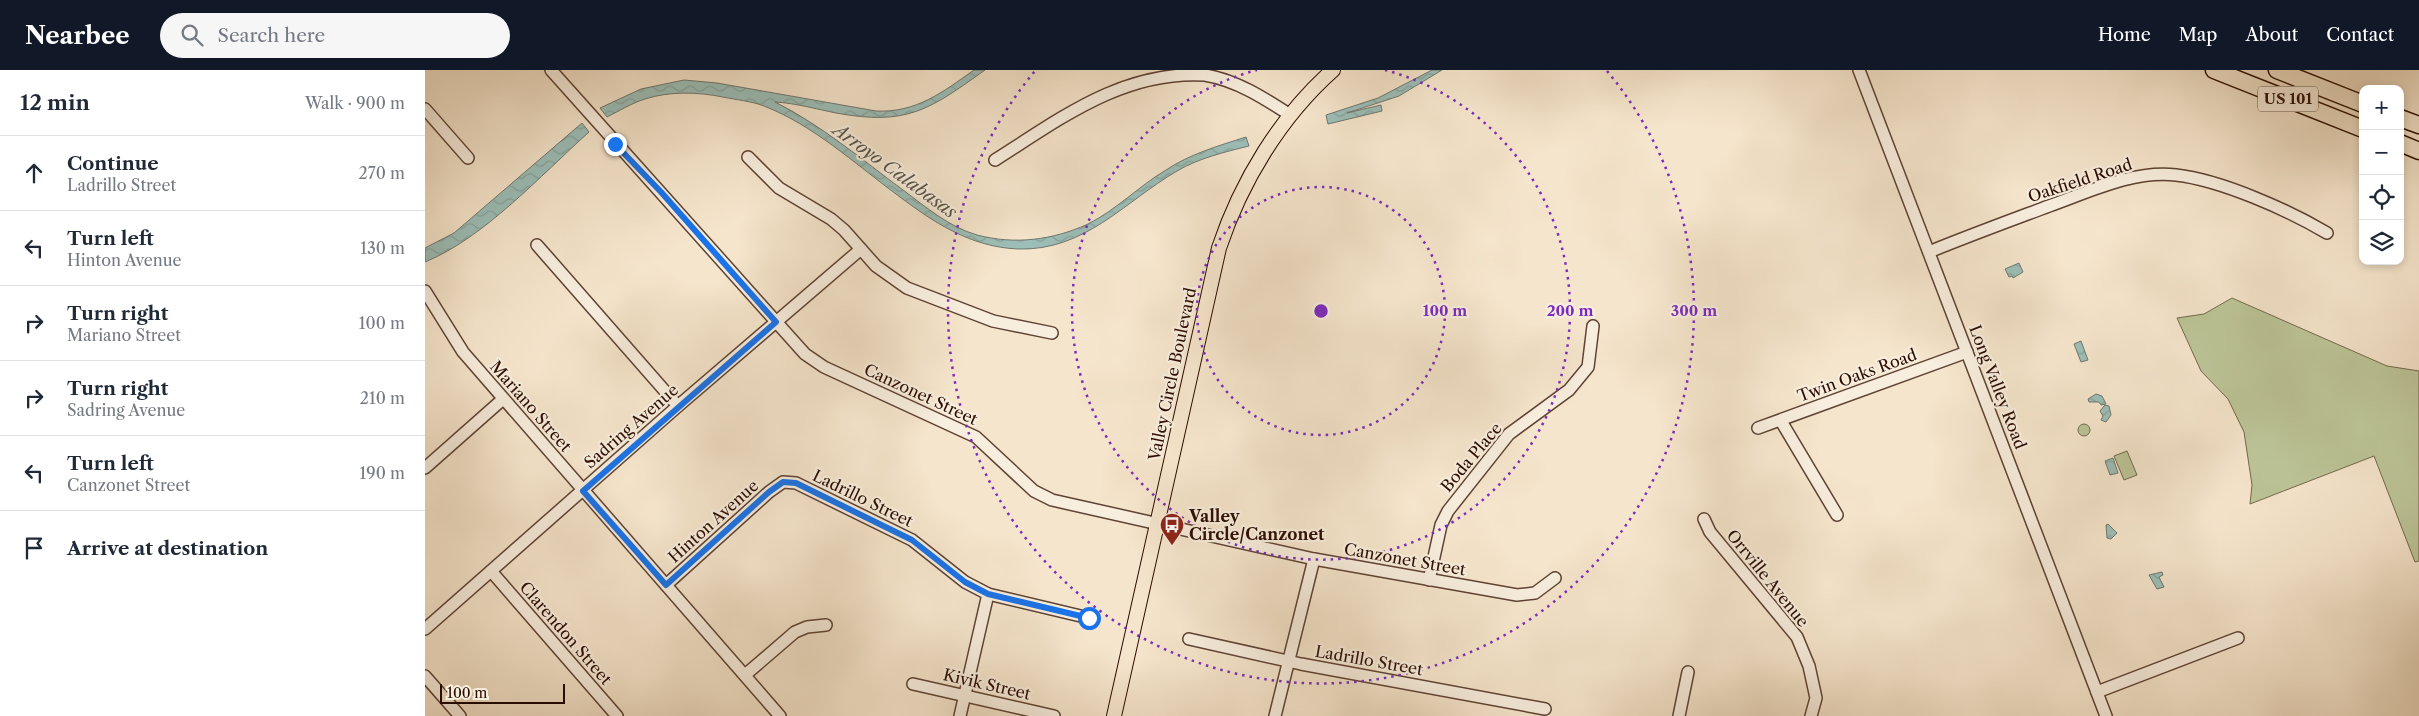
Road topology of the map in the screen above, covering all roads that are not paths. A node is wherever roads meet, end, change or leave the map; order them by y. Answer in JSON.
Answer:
{"nodes":[{"id":1,"x":551,"y":70,"type":"edge"},
{"id":2,"x":1333,"y":70,"type":"edge"},
{"id":3,"x":1859,"y":70,"type":"edge"},
{"id":4,"x":2214,"y":70,"type":"edge"},
{"id":5,"x":2277,"y":70,"type":"edge"},
{"id":6,"x":2359,"y":102,"type":"edge"},
{"id":7,"x":425,"y":109,"type":"edge"},
{"id":8,"x":1290,"y":115,"type":"junction"},
{"id":9,"x":2404,"y":119,"type":"edge"},
{"id":10,"x":2419,"y":125,"type":"edge"},
{"id":11,"x":2359,"y":126,"type":"edge"},
{"id":12,"x":2404,"y":144,"type":"edge"},
{"id":13,"x":2419,"y":150,"type":"edge"},
{"id":14,"x":748,"y":157,"type":"dead end"},
{"id":15,"x":468,"y":158,"type":"dead end"},
{"id":16,"x":995,"y":160,"type":"dead end"},
{"id":17,"x":2327,"y":233,"type":"dead end"},
{"id":18,"x":537,"y":245,"type":"dead end"},
{"id":19,"x":861,"y":250,"type":"junction"},
{"id":20,"x":1929,"y":252,"type":"junction"},
{"id":21,"x":425,"y":291,"type":"edge"},
{"id":22,"x":776,"y":322,"type":"junction"},
{"id":23,"x":1593,"y":326,"type":"dead end"},
{"id":24,"x":1052,"y":333,"type":"dead end"},
{"id":25,"x":1967,"y":352,"type":"junction"},
{"id":26,"x":503,"y":399,"type":"junction"},
{"id":27,"x":679,"y":406,"type":"junction"},
{"id":28,"x":1781,"y":421,"type":"junction"},
{"id":29,"x":1758,"y":428,"type":"dead end"},
{"id":30,"x":425,"y":468,"type":"edge"},
{"id":31,"x":783,"y":482,"type":"joint"},
{"id":32,"x":583,"y":491,"type":"junction"},
{"id":33,"x":1837,"y":515,"type":"dead end"},
{"id":34,"x":1704,"y":519,"type":"dead end"},
{"id":35,"x":1158,"y":524,"type":"junction"},
{"id":36,"x":1314,"y":559,"type":"junction"},
{"id":37,"x":491,"y":571,"type":"junction"},
{"id":38,"x":1555,"y":578,"type":"dead end"},
{"id":39,"x":1429,"y":580,"type":"junction"},
{"id":40,"x":666,"y":585,"type":"junction"},
{"id":41,"x":988,"y":594,"type":"junction"},
{"id":42,"x":1089,"y":618,"type":"dead end"},
{"id":43,"x":826,"y":626,"type":"dead end"},
{"id":44,"x":425,"y":629,"type":"edge"},
{"id":45,"x":2238,"y":638,"type":"dead end"},
{"id":46,"x":1189,"y":639,"type":"dead end"},
{"id":47,"x":1289,"y":662,"type":"junction"},
{"id":48,"x":1688,"y":672,"type":"dead end"},
{"id":49,"x":745,"y":675,"type":"junction"},
{"id":50,"x":425,"y":676,"type":"edge"},
{"id":51,"x":913,"y":684,"type":"dead end"},
{"id":52,"x":2097,"y":692,"type":"junction"},
{"id":53,"x":965,"y":695,"type":"junction"},
{"id":54,"x":1545,"y":709,"type":"dead end"},
{"id":55,"x":459,"y":716,"type":"edge"},
{"id":56,"x":617,"y":716,"type":"edge"},
{"id":57,"x":780,"y":716,"type":"edge"},
{"id":58,"x":960,"y":716,"type":"edge"},
{"id":59,"x":1054,"y":716,"type":"edge"},
{"id":60,"x":1114,"y":716,"type":"edge"},
{"id":61,"x":1275,"y":716,"type":"edge"},
{"id":62,"x":1679,"y":716,"type":"edge"},
{"id":63,"x":1811,"y":716,"type":"edge"},
{"id":64,"x":2106,"y":716,"type":"edge"}],
"edges":[{"from":1,"to":22,"type":"street","name":"Canzonet Street"},
{"from":2,"to":8,"type":"main road","name":"Valley Circle Boulevard"},
{"from":3,"to":20,"type":"street","name":"Long Valley Road"},
{"from":4,"to":11,"type":"highway","number":"US 101"},
{"from":5,"to":6,"type":"highway","number":"US 101"},
{"from":7,"to":15,"type":"street"},
{"from":8,"to":16,"type":"street"},
{"from":8,"to":35,"type":"main road","name":"Valley Circle Boulevard"},
{"from":9,"to":10,"type":"highway"},
{"from":12,"to":13,"type":"highway"},
{"from":14,"to":19,"type":"street"},
{"from":17,"to":20,"type":"street","name":"Oakfield Road"},
{"from":18,"to":27,"type":"street"},
{"from":19,"to":22,"type":"street","name":"Sadring Avenue"},
{"from":19,"to":24,"type":"street"},
{"from":20,"to":25,"type":"street","name":"Long Valley Road"},
{"from":21,"to":26,"type":"street","name":"Mariano Street"},
{"from":22,"to":27,"type":"street","name":"Sadring Avenue"},
{"from":22,"to":35,"type":"street","name":"Canzonet Street"},
{"from":23,"to":39,"type":"street","name":"Boda Place"},
{"from":25,"to":28,"type":"street","name":"Twin Oaks Road"},
{"from":25,"to":52,"type":"street","name":"Long Valley Road"},
{"from":26,"to":30,"type":"street"},
{"from":26,"to":32,"type":"street","name":"Mariano Street"},
{"from":27,"to":32,"type":"street","name":"Sadring Avenue"},
{"from":28,"to":29,"type":"street","name":"Twin Oaks Road"},
{"from":28,"to":33,"type":"street"},
{"from":31,"to":40,"type":"street","name":"Hinton Avenue"},
{"from":31,"to":41,"type":"street","name":"Ladrillo Street"},
{"from":32,"to":37,"type":"street","name":"Sadring Avenue"},
{"from":32,"to":40,"type":"street","name":"Mariano Street"},
{"from":34,"to":63,"type":"street","name":"Orrville Avenue"},
{"from":35,"to":36,"type":"street","name":"Canzonet Street"},
{"from":35,"to":60,"type":"main road","name":"Valley Circle Boulevard"},
{"from":36,"to":39,"type":"street","name":"Canzonet Street"},
{"from":36,"to":47,"type":"street"},
{"from":37,"to":44,"type":"street","name":"Sadring Avenue"},
{"from":37,"to":56,"type":"street","name":"Clarendon Street"},
{"from":38,"to":39,"type":"street","name":"Canzonet Street"},
{"from":40,"to":49,"type":"street","name":"Mariano Street"},
{"from":41,"to":42,"type":"street","name":"Ladrillo Street"},
{"from":41,"to":53,"type":"street"},
{"from":43,"to":49,"type":"street"},
{"from":45,"to":52,"type":"street"},
{"from":46,"to":47,"type":"street","name":"Ladrillo Street"},
{"from":47,"to":54,"type":"street","name":"Ladrillo Street"},
{"from":47,"to":61,"type":"street"},
{"from":48,"to":62,"type":"street"},
{"from":49,"to":57,"type":"street","name":"Mariano Street"},
{"from":50,"to":55,"type":"street"},
{"from":51,"to":53,"type":"street","name":"Kivik Street"},
{"from":52,"to":64,"type":"street","name":"Long Valley Road"},
{"from":53,"to":58,"type":"street"},
{"from":53,"to":59,"type":"street","name":"Kivik Street"}]}
